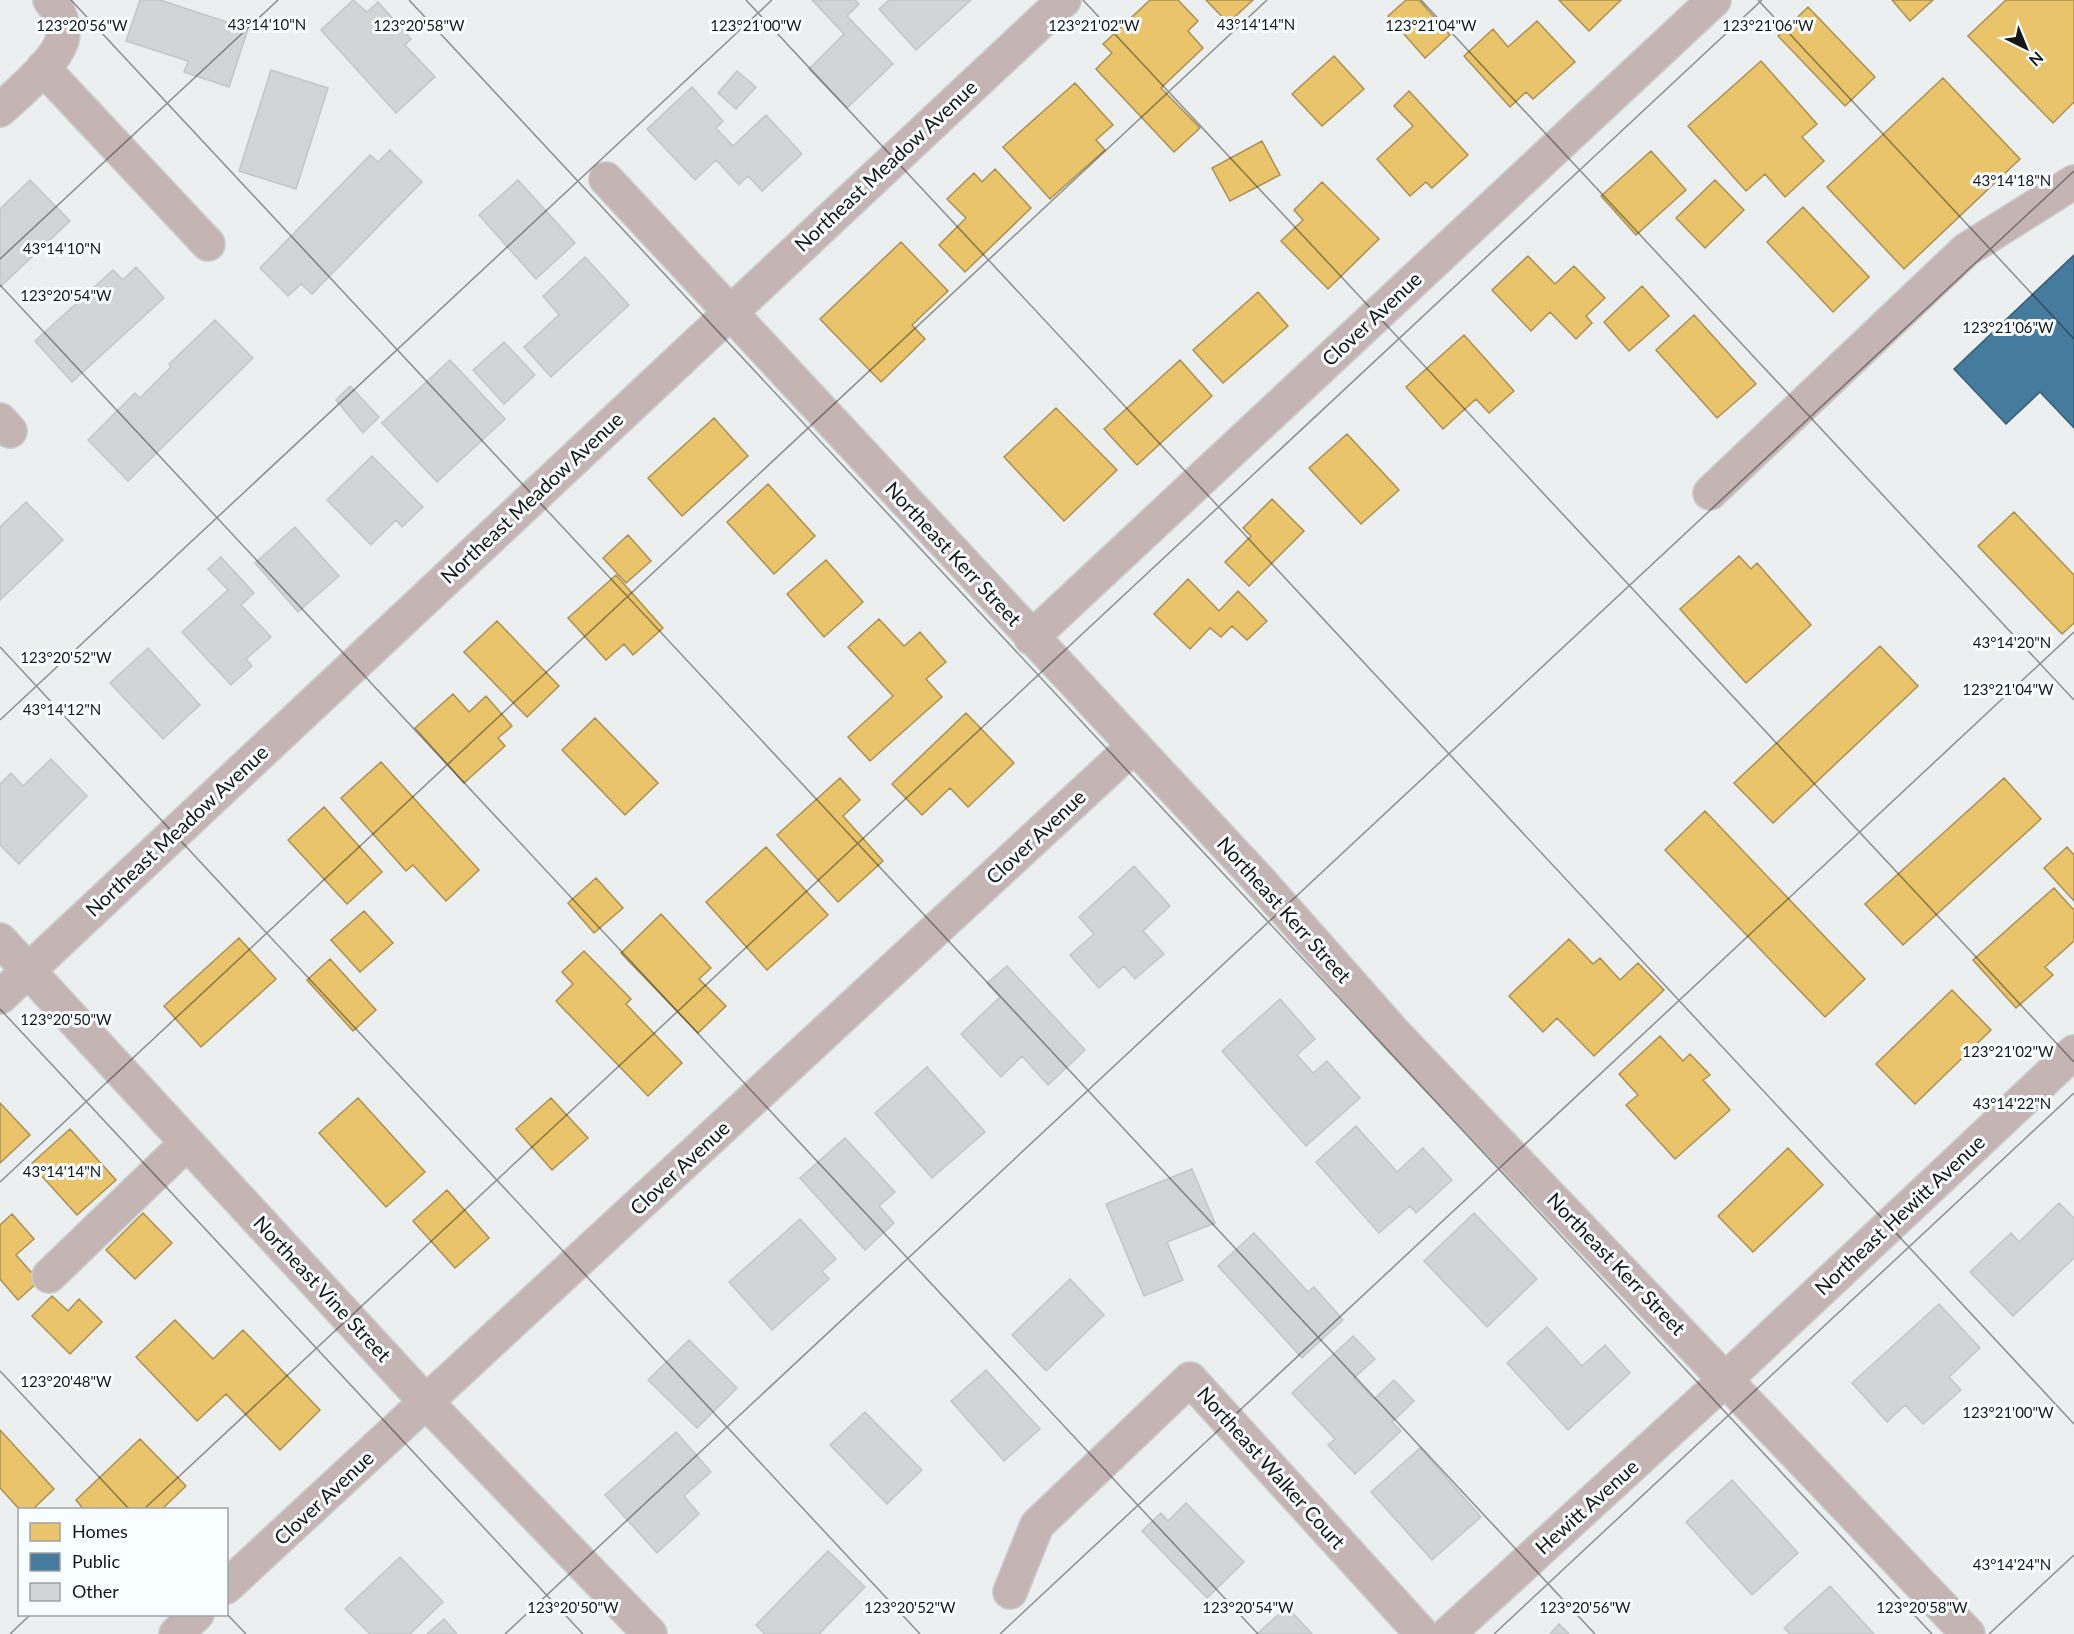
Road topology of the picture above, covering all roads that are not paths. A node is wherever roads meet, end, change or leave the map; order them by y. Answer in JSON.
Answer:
{"nodes":[{"id":1,"x":50,"y":0,"type":"edge"},
{"id":2,"x":1064,"y":0,"type":"edge"},
{"id":3,"x":1714,"y":0,"type":"edge"},
{"id":4,"x":43,"y":68,"type":"junction"},
{"id":5,"x":0,"y":110,"type":"edge"},
{"id":6,"x":606,"y":179,"type":"dead end"},
{"id":7,"x":2074,"y":182,"type":"edge"},
{"id":8,"x":208,"y":244,"type":"dead end"},
{"id":9,"x":730,"y":313,"type":"junction"},
{"id":10,"x":1710,"y":493,"type":"dead end"},
{"id":11,"x":1031,"y":638,"type":"junction"},
{"id":12,"x":1133,"y":747,"type":"junction"},
{"id":13,"x":0,"y":940,"type":"edge"},
{"id":14,"x":29,"y":970,"type":"junction"},
{"id":15,"x":0,"y":997,"type":"edge"},
{"id":16,"x":2074,"y":1052,"type":"edge"},
{"id":17,"x":187,"y":1143,"type":"junction"},
{"id":18,"x":49,"y":1276,"type":"dead end"},
{"id":19,"x":1726,"y":1379,"type":"junction"},
{"id":20,"x":427,"y":1403,"type":"junction"},
{"id":21,"x":228,"y":1585,"type":"edge"},
{"id":22,"x":1010,"y":1592,"type":"dead end"},
{"id":23,"x":195,"y":1616,"type":"edge"},
{"id":24,"x":176,"y":1634,"type":"edge"},
{"id":25,"x":650,"y":1634,"type":"edge"},
{"id":26,"x":1422,"y":1634,"type":"edge"},
{"id":27,"x":1448,"y":1634,"type":"edge"},
{"id":28,"x":1968,"y":1634,"type":"edge"}],
"edges":[{"from":1,"to":4,"type":"street"},
{"from":2,"to":9,"type":"street","name":"Northeast Meadow Avenue"},
{"from":3,"to":11,"type":"street","name":"Clover Avenue"},
{"from":4,"to":5,"type":"street"},
{"from":4,"to":8,"type":"street"},
{"from":6,"to":9,"type":"street","name":"Northeast Kerr Street"},
{"from":7,"to":10,"type":"street"},
{"from":9,"to":11,"type":"street","name":"Northeast Kerr Street"},
{"from":9,"to":14,"type":"street","name":"Northeast Meadow Avenue"},
{"from":11,"to":12,"type":"street","name":"Northeast Kerr Street"},
{"from":12,"to":19,"type":"street","name":"Northeast Kerr Street"},
{"from":12,"to":20,"type":"street","name":"Clover Avenue"},
{"from":13,"to":14,"type":"street","name":"Northeast Vine Street"},
{"from":14,"to":15,"type":"street","name":"Northeast Meadow Avenue"},
{"from":14,"to":17,"type":"street","name":"Northeast Vine Street"},
{"from":16,"to":19,"type":"street","name":"Northeast Hewitt Avenue"},
{"from":17,"to":18,"type":"street"},
{"from":17,"to":20,"type":"street","name":"Northeast Vine Street"},
{"from":19,"to":27,"type":"street","name":"Hewitt Avenue"},
{"from":19,"to":28,"type":"street","name":"Northeast Kerr Street"},
{"from":20,"to":21,"type":"street","name":"Clover Avenue"},
{"from":20,"to":25,"type":"street","name":"Northeast Vine Street"},
{"from":22,"to":26,"type":"street","name":"Northeast Walker Court"},
{"from":23,"to":24,"type":"street"}]}
